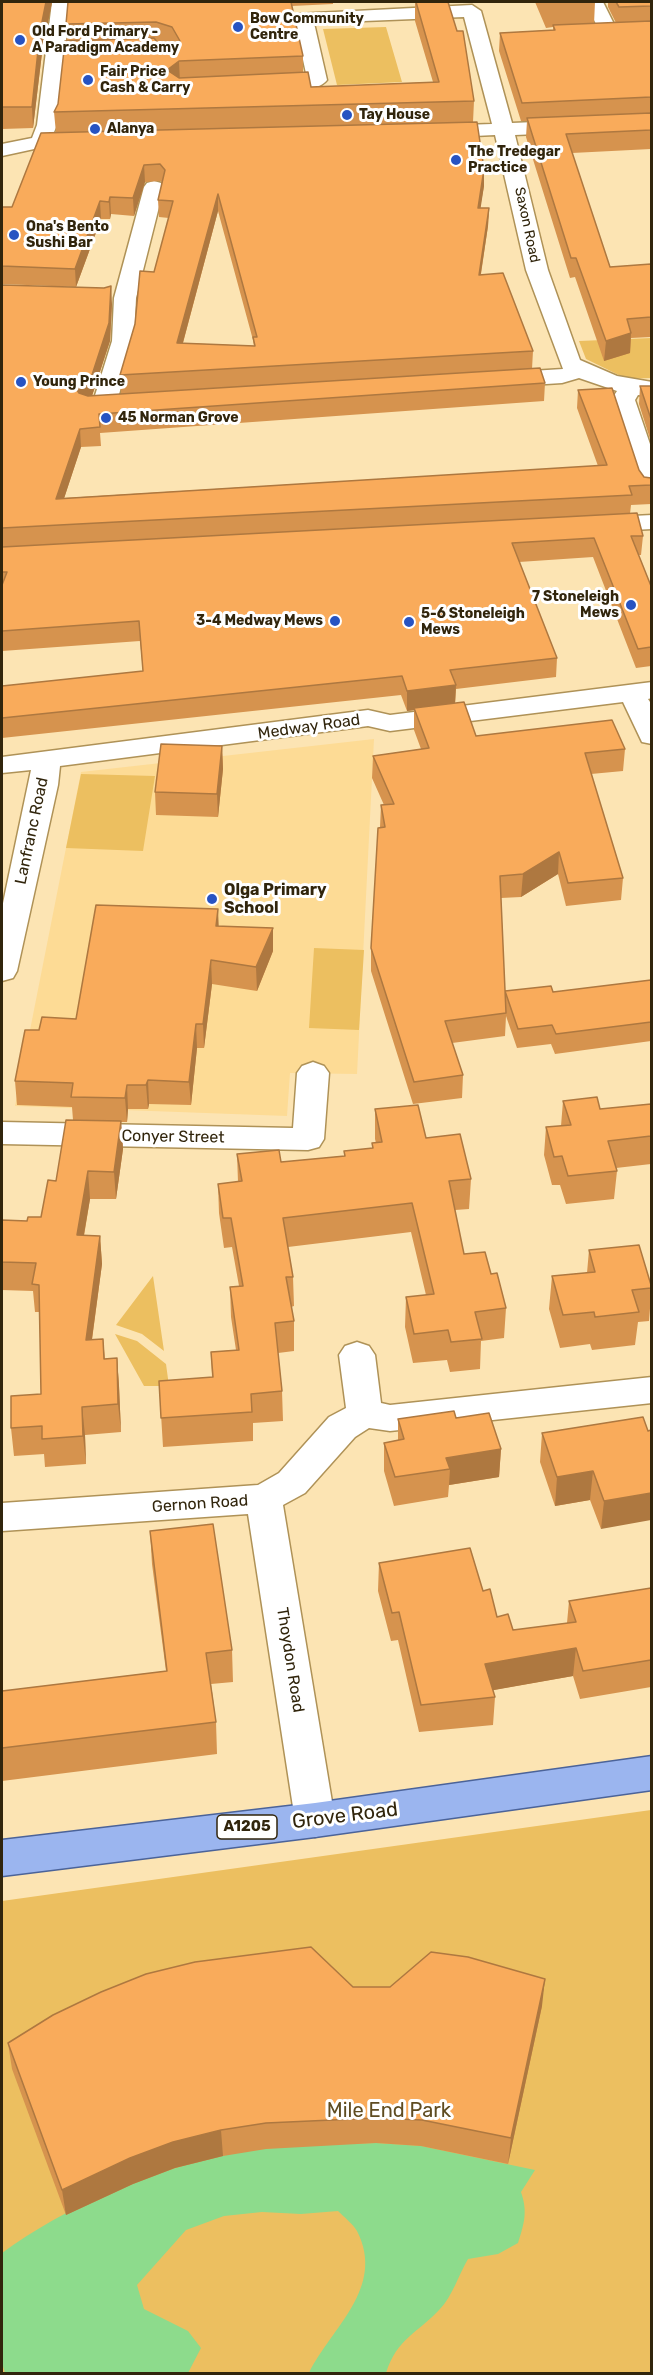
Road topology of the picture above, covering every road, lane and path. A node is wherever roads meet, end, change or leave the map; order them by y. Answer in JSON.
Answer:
{"nodes":[{"id":1,"x":61,"y":2,"type":"edge"},
{"id":2,"x":594,"y":2,"type":"edge"},
{"id":3,"x":475,"y":6,"type":"edge"},
{"id":4,"x":609,"y":32,"type":"junction"},
{"id":5,"x":630,"y":32,"type":"edge"},
{"id":6,"x":589,"y":33,"type":"edge"},
{"id":7,"x":501,"y":37,"type":"edge"},
{"id":8,"x":477,"y":38,"type":"junction"},
{"id":9,"x":77,"y":53,"type":"edge"},
{"id":10,"x":54,"y":54,"type":"junction"},
{"id":11,"x":250,"y":88,"type":"edge"},
{"id":12,"x":651,"y":123,"type":"edge"},
{"id":13,"x":504,"y":129,"type":"junction"},
{"id":14,"x":411,"y":132,"type":"edge"},
{"id":15,"x":2,"y":150,"type":"edge"},
{"id":16,"x":154,"y":187,"type":"dead end"},
{"id":17,"x":580,"y":371,"type":"junction"},
{"id":18,"x":481,"y":381,"type":"edge"},
{"id":19,"x":641,"y":389,"type":"edge"},
{"id":20,"x":107,"y":404,"type":"edge"},
{"id":21,"x":651,"y":488,"type":"edge"},
{"id":22,"x":651,"y":522,"type":"edge"},
{"id":23,"x":574,"y":526,"type":"edge"},
{"id":24,"x":642,"y":691,"type":"edge"},
{"id":25,"x":651,"y":736,"type":"edge"},
{"id":26,"x":46,"y":761,"type":"junction"},
{"id":27,"x":2,"y":765,"type":"edge"},
{"id":28,"x":2,"y":971,"type":"edge"},
{"id":29,"x":313,"y":1073,"type":"dead end"},
{"id":30,"x":2,"y":1133,"type":"edge"},
{"id":31,"x":357,"y":1355,"type":"dead end"},
{"id":32,"x":651,"y":1390,"type":"edge"},
{"id":33,"x":365,"y":1414,"type":"junction"},
{"id":34,"x":264,"y":1499,"type":"junction"},
{"id":35,"x":2,"y":1517,"type":"edge"},
{"id":36,"x":651,"y":1773,"type":"edge"},
{"id":37,"x":315,"y":1821,"type":"junction"},
{"id":38,"x":2,"y":1858,"type":"edge"}],
"edges":[{"from":1,"to":10,"type":"street"},
{"from":2,"to":4,"type":"street"},
{"from":3,"to":8,"type":"street","name":"Saxon Road"},
{"from":3,"to":11,"type":"street"},
{"from":4,"to":5,"type":"street"},
{"from":4,"to":6,"type":"street"},
{"from":7,"to":8,"type":"street"},
{"from":8,"to":13,"type":"street","name":"Saxon Road"},
{"from":9,"to":10,"type":"street"},
{"from":10,"to":15,"type":"street"},
{"from":12,"to":13,"type":"street"},
{"from":13,"to":14,"type":"street"},
{"from":13,"to":17,"type":"street","name":"Saxon Road"},
{"from":16,"to":20,"type":"street"},
{"from":17,"to":18,"type":"street"},
{"from":17,"to":19,"type":"street"},
{"from":19,"to":21,"type":"street"},
{"from":22,"to":23,"type":"street"},
{"from":24,"to":25,"type":"street"},
{"from":24,"to":26,"type":"street","name":"Medway Road"},
{"from":26,"to":27,"type":"street","name":"Medway Road"},
{"from":26,"to":28,"type":"street","name":"Lanfranc Road"},
{"from":29,"to":30,"type":"street","name":"Conyer Street"},
{"from":31,"to":33,"type":"street"},
{"from":32,"to":33,"type":"street"},
{"from":33,"to":34,"type":"street","name":"Gernon Road"},
{"from":34,"to":35,"type":"street","name":"Gernon Road"},
{"from":34,"to":37,"type":"street","name":"Thoydon Road"},
{"from":36,"to":37,"type":"main road","name":"Grove Road","number":"A1205"},
{"from":37,"to":38,"type":"main road","name":"Grove Road","number":"A1205"}]}
